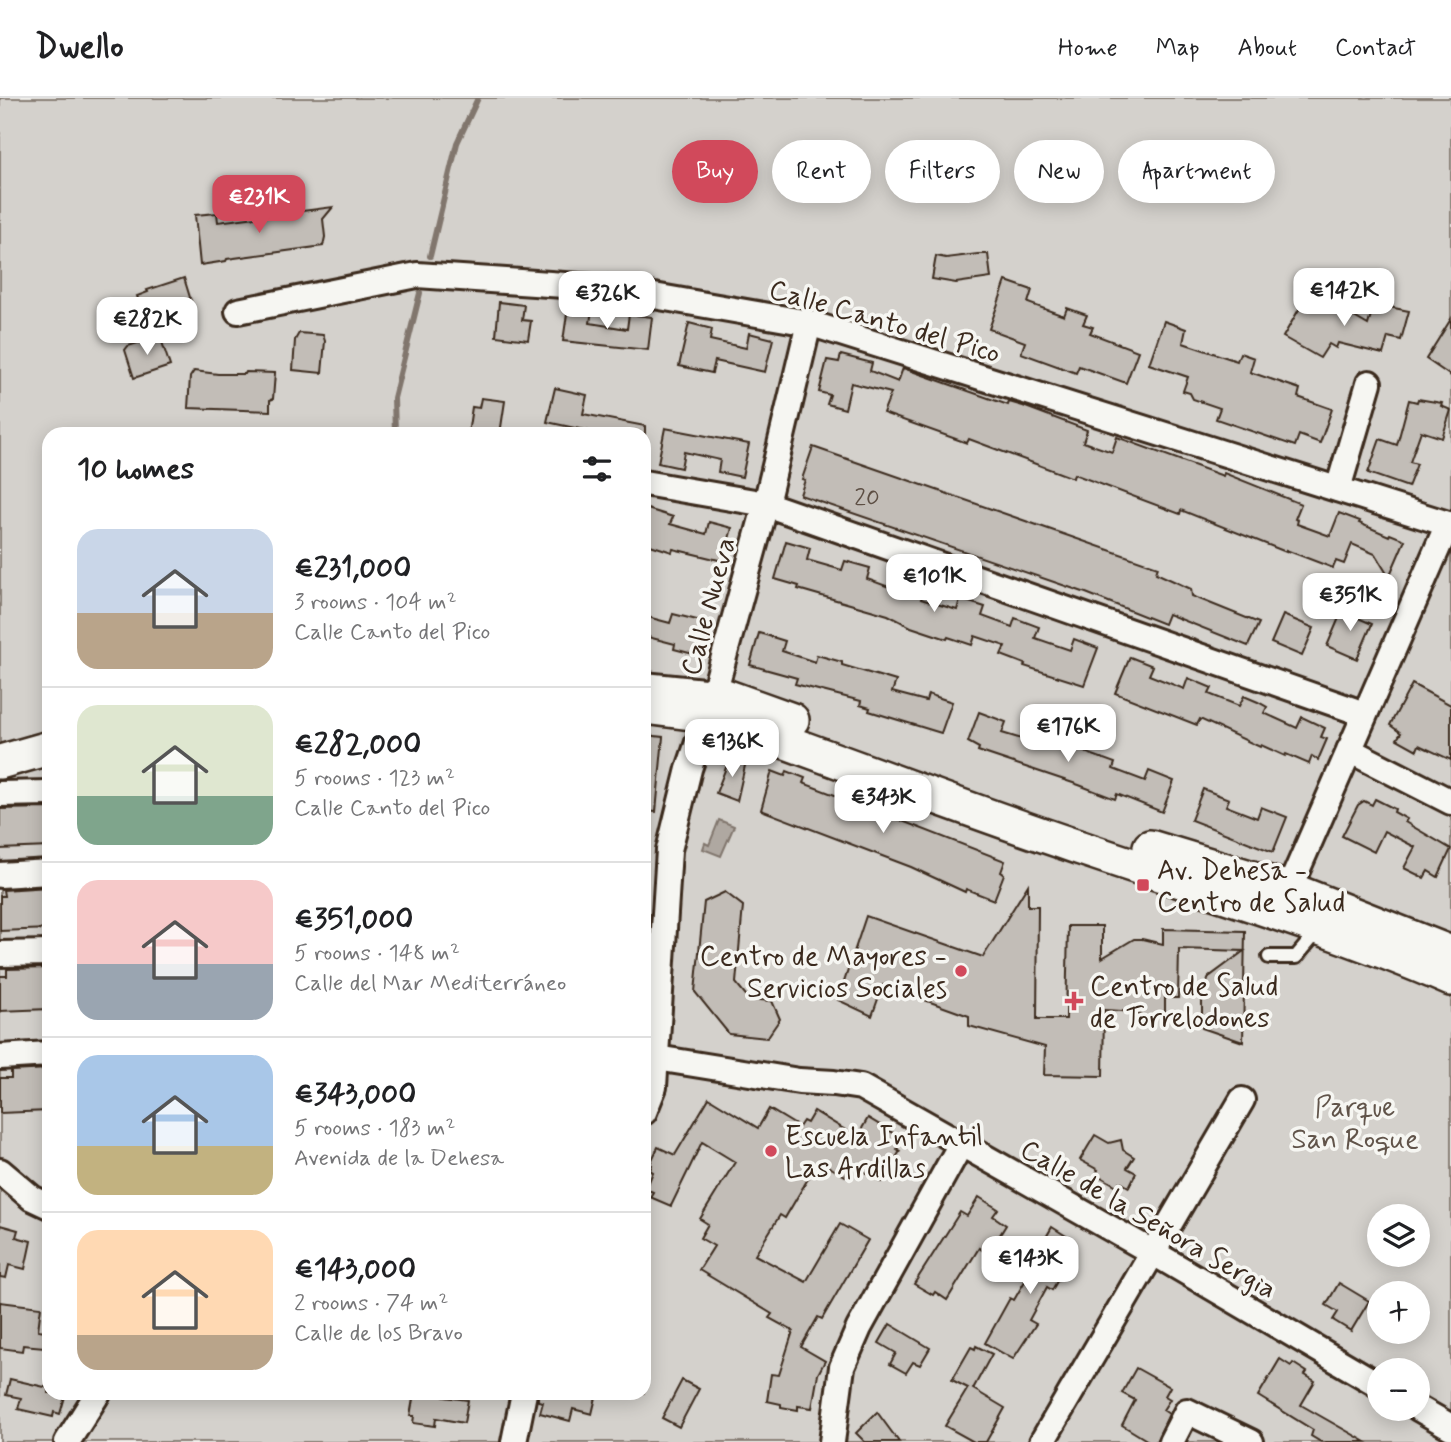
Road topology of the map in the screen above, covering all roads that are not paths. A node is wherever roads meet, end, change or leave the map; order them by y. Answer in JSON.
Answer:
{"nodes":[{"id":1,"x":238,"y":311,"type":"dead end"},
{"id":2,"x":809,"y":323,"type":"junction"},
{"id":3,"x":1369,"y":383,"type":"dead end"},
{"id":4,"x":651,"y":484,"type":"edge"},
{"id":5,"x":1338,"y":489,"type":"junction"},
{"id":6,"x":766,"y":504,"type":"junction"},
{"id":7,"x":1450,"y":524,"type":"edge"},
{"id":8,"x":651,"y":687,"type":"edge"},
{"id":9,"x":711,"y":703,"type":"junction"},
{"id":10,"x":651,"y":707,"type":"edge"},
{"id":11,"x":1353,"y":710,"type":"dead end"},
{"id":12,"x":42,"y":728,"type":"edge"},
{"id":13,"x":0,"y":738,"type":"edge"},
{"id":14,"x":42,"y":750,"type":"edge"},
{"id":15,"x":1349,"y":750,"type":"junction"},
{"id":16,"x":0,"y":762,"type":"edge"},
{"id":17,"x":42,"y":793,"type":"edge"},
{"id":18,"x":0,"y":794,"type":"edge"},
{"id":19,"x":1451,"y":802,"type":"edge"},
{"id":20,"x":42,"y":872,"type":"edge"},
{"id":21,"x":0,"y":875,"type":"edge"},
{"id":22,"x":1289,"y":889,"type":"junction"},
{"id":23,"x":1337,"y":925,"type":"junction"},
{"id":24,"x":42,"y":953,"type":"edge"},
{"id":25,"x":1451,"y":953,"type":"edge"},
{"id":26,"x":0,"y":954,"type":"edge"},
{"id":27,"x":1269,"y":957,"type":"dead end"},
{"id":28,"x":1451,"y":979,"type":"edge"},
{"id":29,"x":651,"y":1046,"type":"edge"},
{"id":30,"x":42,"y":1054,"type":"edge"},
{"id":31,"x":0,"y":1057,"type":"edge"},
{"id":32,"x":651,"y":1057,"type":"edge"},
{"id":33,"x":651,"y":1064,"type":"edge"},
{"id":34,"x":651,"y":1094,"type":"edge"},
{"id":35,"x":1242,"y":1100,"type":"dead end"},
{"id":36,"x":961,"y":1144,"type":"junction"},
{"id":37,"x":0,"y":1171,"type":"edge"},
{"id":38,"x":42,"y":1203,"type":"edge"},
{"id":39,"x":1152,"y":1252,"type":"junction"},
{"id":40,"x":1367,"y":1378,"type":"edge"},
{"id":41,"x":94,"y":1400,"type":"edge"},
{"id":42,"x":523,"y":1400,"type":"edge"},
{"id":43,"x":1430,"y":1415,"type":"edge"},
{"id":44,"x":1451,"y":1427,"type":"edge"},
{"id":45,"x":67,"y":1442,"type":"edge"},
{"id":46,"x":514,"y":1442,"type":"edge"},
{"id":47,"x":832,"y":1442,"type":"edge"},
{"id":48,"x":1042,"y":1442,"type":"edge"},
{"id":49,"x":1171,"y":1442,"type":"edge"},
{"id":50,"x":1251,"y":1442,"type":"edge"}],
"edges":[{"from":1,"to":2,"type":"street","name":"Calle Canto del Pico"},
{"from":2,"to":5,"type":"street","name":"Calle Canto del Pico"},
{"from":2,"to":6,"type":"street","name":"Calle Nueva"},
{"from":3,"to":5,"type":"street"},
{"from":4,"to":6,"type":"street"},
{"from":5,"to":7,"type":"street","name":"Calle Canto del Pico"},
{"from":6,"to":9,"type":"street","name":"Calle Nueva"},
{"from":6,"to":11,"type":"street"},
{"from":7,"to":15,"type":"street"},
{"from":8,"to":9,"type":"street"},
{"from":9,"to":10,"type":"street"},
{"from":9,"to":22,"type":"street"},
{"from":9,"to":23,"type":"street"},
{"from":9,"to":29,"type":"street","name":"Calle Nueva"},
{"from":12,"to":13,"type":"street"},
{"from":14,"to":16,"type":"street"},
{"from":15,"to":19,"type":"street"},
{"from":15,"to":22,"type":"street"},
{"from":17,"to":18,"type":"street"},
{"from":20,"to":21,"type":"street"},
{"from":22,"to":23,"type":"street"},
{"from":23,"to":25,"type":"street"},
{"from":23,"to":27,"type":"lane"},
{"from":23,"to":28,"type":"street"},
{"from":24,"to":26,"type":"street"},
{"from":30,"to":31,"type":"street"},
{"from":32,"to":36,"type":"street","name":"Calle de la Señora Sergia"},
{"from":33,"to":34,"type":"street","name":"Calle Nueva"},
{"from":35,"to":39,"type":"street"},
{"from":36,"to":39,"type":"street","name":"Calle de la Señora Sergia"},
{"from":36,"to":47,"type":"street"},
{"from":37,"to":38,"type":"street"},
{"from":39,"to":40,"type":"street","name":"Calle de la Señora Sergia"},
{"from":39,"to":48,"type":"street"},
{"from":41,"to":45,"type":"street"},
{"from":42,"to":46,"type":"street"},
{"from":43,"to":44,"type":"street"},
{"from":49,"to":50,"type":"street"}]}
